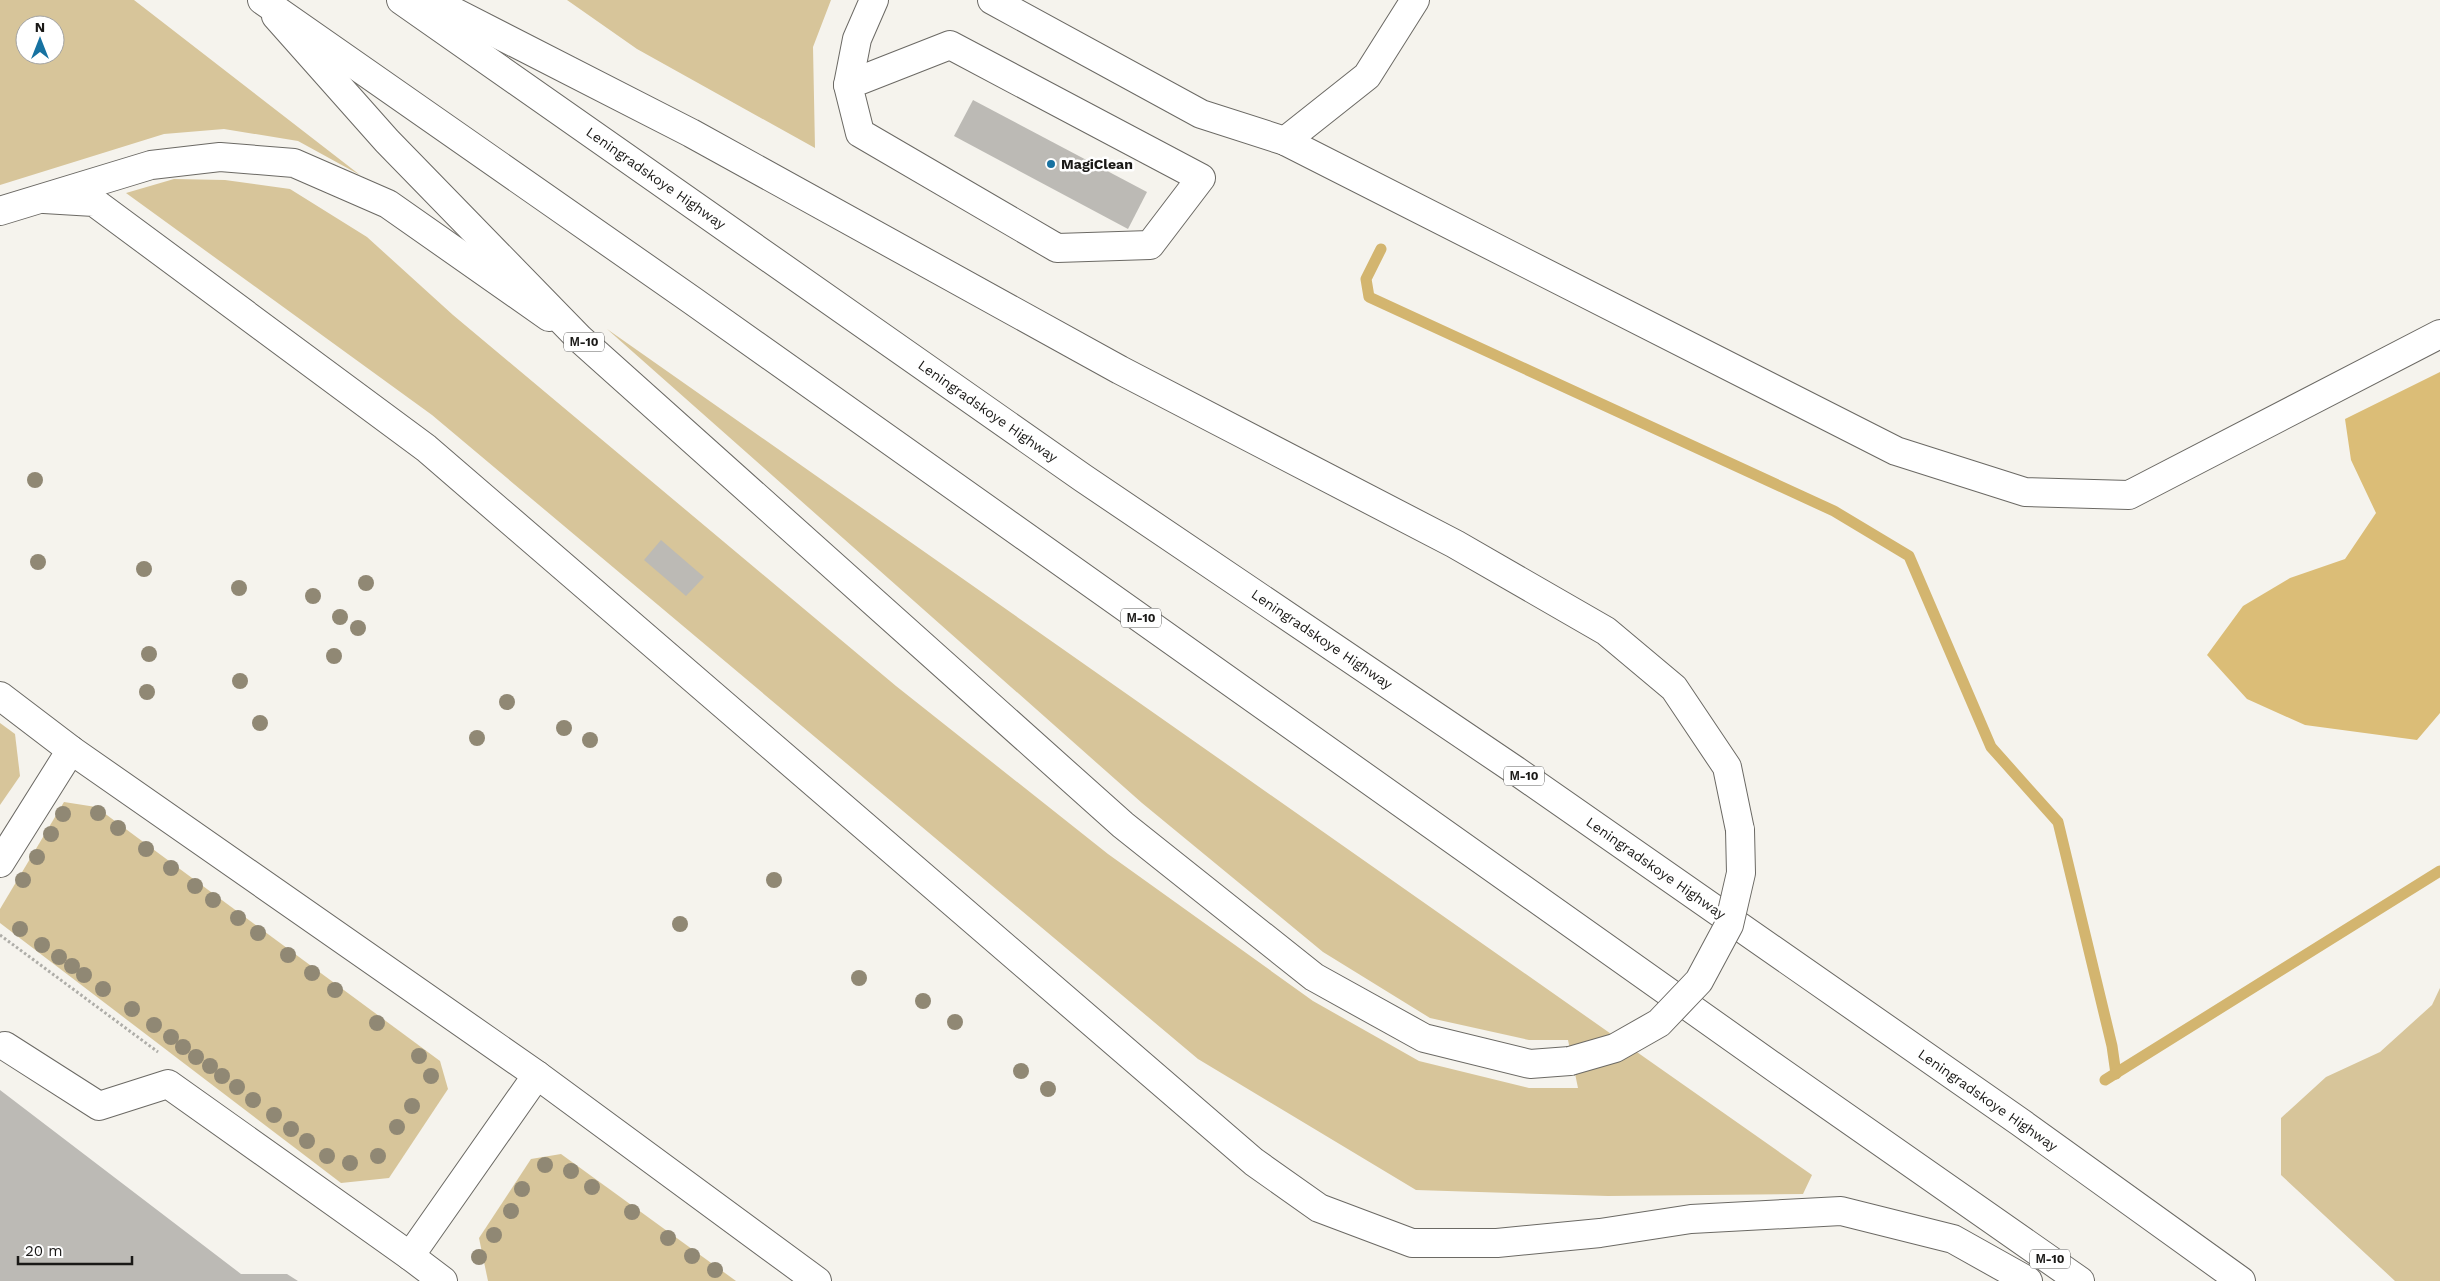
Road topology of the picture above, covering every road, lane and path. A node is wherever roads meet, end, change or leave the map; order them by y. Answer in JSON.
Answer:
{"nodes":[{"id":1,"x":262,"y":0,"type":"edge"},
{"id":2,"x":402,"y":0,"type":"edge"},
{"id":3,"x":431,"y":0,"type":"edge"},
{"id":4,"x":874,"y":0,"type":"edge"},
{"id":5,"x":992,"y":0,"type":"edge"},
{"id":6,"x":1415,"y":0,"type":"edge"},
{"id":7,"x":848,"y":85,"type":"junction"},
{"id":8,"x":1285,"y":141,"type":"junction"},
{"id":9,"x":44,"y":199,"type":"junction"},
{"id":10,"x":0,"y":211,"type":"edge"},
{"id":11,"x":2440,"y":334,"type":"edge"},
{"id":12,"x":580,"y":339,"type":"junction"},
{"id":13,"x":0,"y":696,"type":"edge"},
{"id":14,"x":71,"y":750,"type":"junction"},
{"id":15,"x":0,"y":863,"type":"edge"},
{"id":16,"x":5,"y":1046,"type":"dead end"},
{"id":17,"x":537,"y":1075,"type":"junction"},
{"id":18,"x":410,"y":1256,"type":"junction"},
{"id":19,"x":443,"y":1281,"type":"edge"},
{"id":20,"x":817,"y":1281,"type":"edge"},
{"id":21,"x":2028,"y":1281,"type":"edge"},
{"id":22,"x":2080,"y":1281,"type":"edge"},
{"id":23,"x":2241,"y":1281,"type":"edge"}],
"edges":[{"from":1,"to":12,"type":"main road","number":"М-10"},
{"from":1,"to":22,"type":"main road","number":"М-10"},
{"from":2,"to":23,"type":"main road","name":"Leningradskoye Highway","number":"М-10"},
{"from":3,"to":12,"type":"main road","number":"М-10","bridge":true},
{"from":4,"to":7,"type":"main road"},
{"from":5,"to":8,"type":"main road"},
{"from":6,"to":8,"type":"main road"},
{"from":7,"to":7,"type":"main road"},
{"from":8,"to":11,"type":"main road"},
{"from":9,"to":10,"type":"main road"},
{"from":9,"to":12,"type":"main road"},
{"from":9,"to":21,"type":"main road"},
{"from":13,"to":14,"type":"main road"},
{"from":14,"to":15,"type":"main road"},
{"from":14,"to":17,"type":"main road"},
{"from":16,"to":18,"type":"main road"},
{"from":17,"to":18,"type":"main road"},
{"from":17,"to":20,"type":"main road"},
{"from":18,"to":19,"type":"main road"}]}
